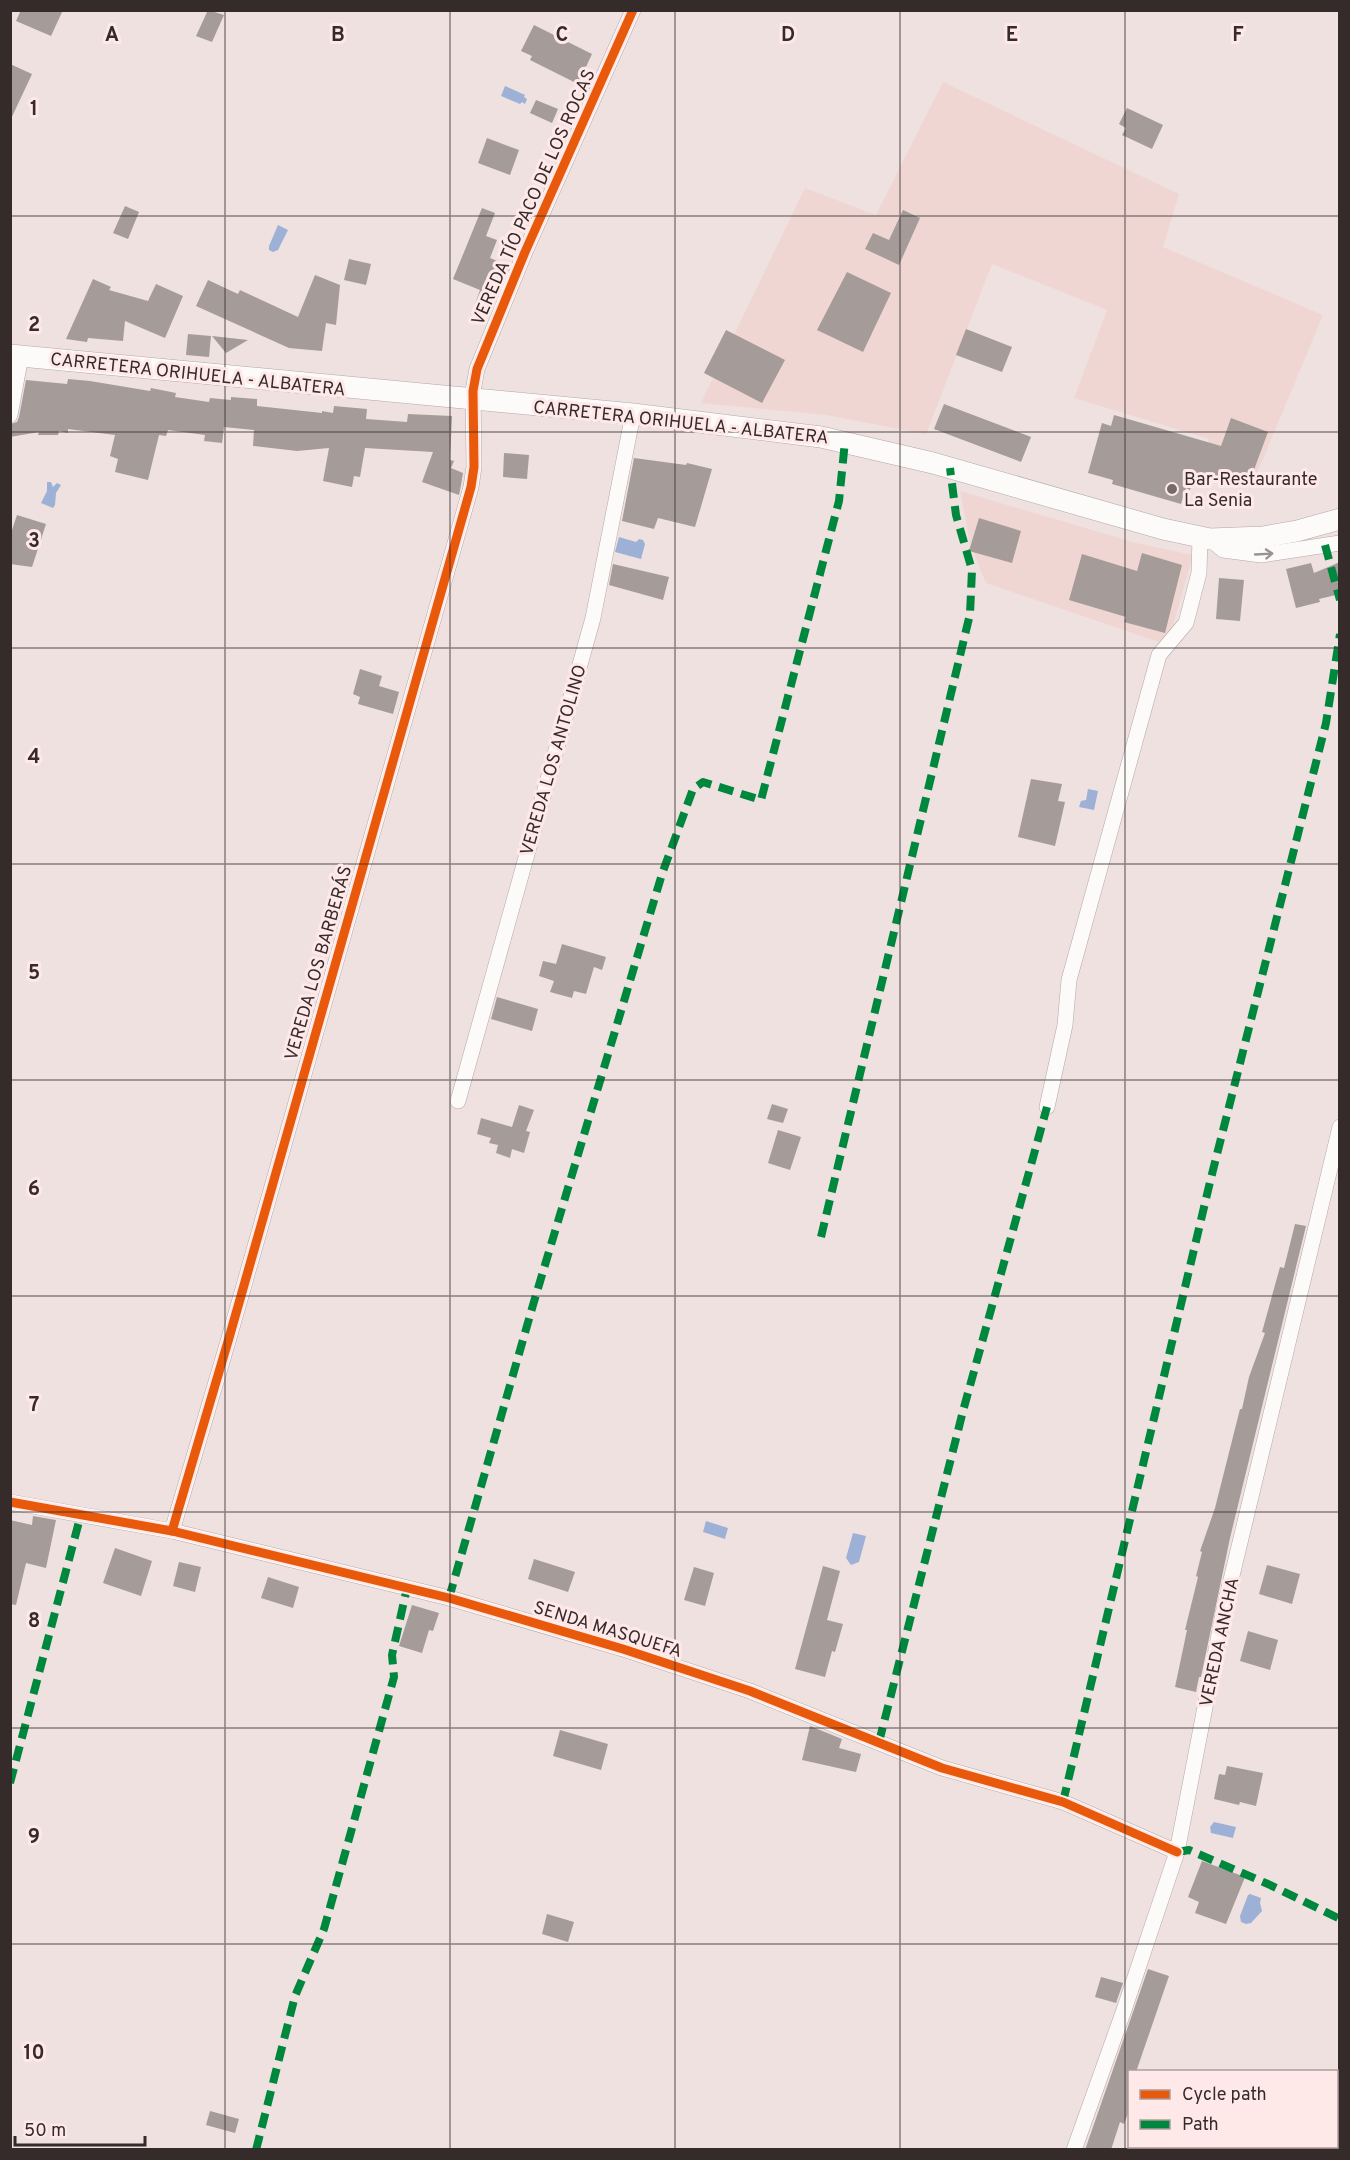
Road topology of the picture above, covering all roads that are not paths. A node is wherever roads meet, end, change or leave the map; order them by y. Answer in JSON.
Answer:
{"nodes":[{"id":1,"x":633,"y":10,"type":"edge"},
{"id":2,"x":16,"y":356,"type":"edge"},
{"id":3,"x":474,"y":400,"type":"junction"},
{"id":4,"x":633,"y":414,"type":"junction"},
{"id":5,"x":10,"y":415,"type":"edge"},
{"id":6,"x":1340,"y":519,"type":"edge"},
{"id":7,"x":1205,"y":538,"type":"junction"},
{"id":8,"x":1340,"y":543,"type":"edge"},
{"id":9,"x":458,"y":1101,"type":"dead end"},
{"id":10,"x":1047,"y":1107,"type":"dead end"},
{"id":11,"x":1340,"y":1127,"type":"edge"},
{"id":12,"x":10,"y":1502,"type":"edge"},
{"id":13,"x":172,"y":1531,"type":"junction"},
{"id":14,"x":1177,"y":1852,"type":"junction"},
{"id":15,"x":1074,"y":2150,"type":"edge"}],
"edges":[{"from":1,"to":3,"type":"street","name":"VEREDA TÍO PACO DE LOS ROCAS"},
{"from":2,"to":3,"type":"main road","name":"CARRETERA ORIHUELA - ALBATERA"},
{"from":2,"to":5,"type":"street"},
{"from":3,"to":4,"type":"main road","name":"CARRETERA ORIHUELA - ALBATERA"},
{"from":3,"to":13,"type":"street","name":"VEREDA LOS BARBERÁS"},
{"from":4,"to":7,"type":"main road","name":"CARRETERA ORIHUELA - ALBATERA"},
{"from":4,"to":9,"type":"street","name":"VEREDA LOS ANTOLINO"},
{"from":6,"to":7,"type":"main road","name":"CARRETERA ORIHUELA - ALBATERA"},
{"from":7,"to":8,"type":"street","one_way":true},
{"from":7,"to":10,"type":"street"},
{"from":11,"to":14,"type":"street","name":"VEREDA ANCHA"},
{"from":12,"to":13,"type":"street","name":"SENDA MASQUEFA"},
{"from":13,"to":14,"type":"street","name":"SENDA MASQUEFA"},
{"from":14,"to":15,"type":"street","name":"VEREDA ANCHA"}]}
